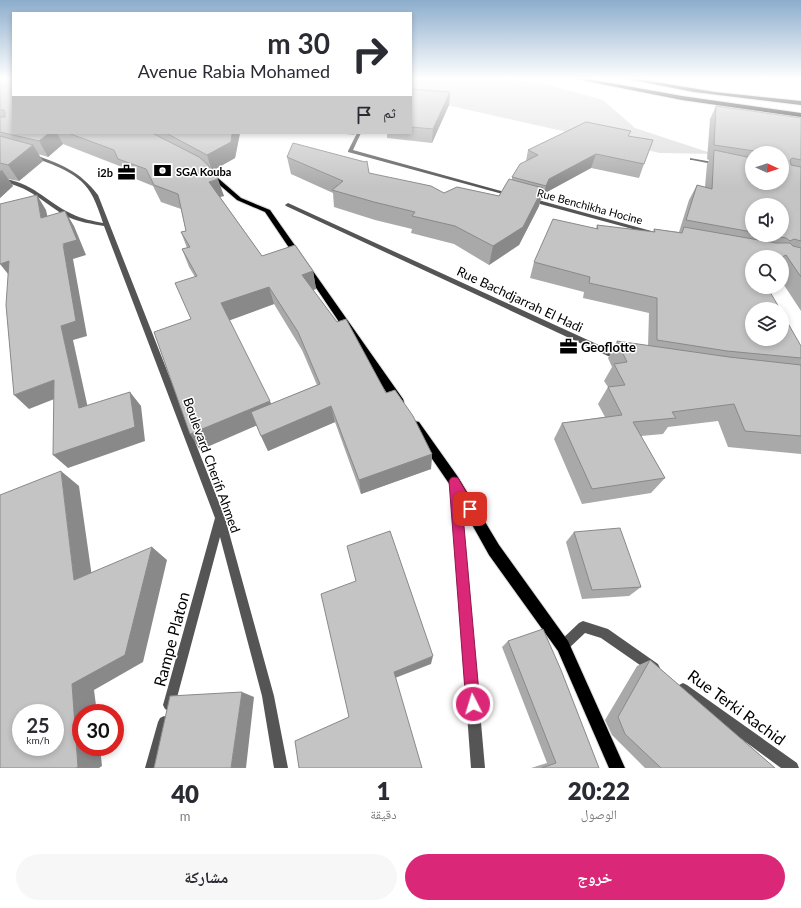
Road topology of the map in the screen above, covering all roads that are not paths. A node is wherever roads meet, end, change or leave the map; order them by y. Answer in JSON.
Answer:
{"nodes":[{"id":1,"x":358,"y":134,"type":"edge"},
{"id":2,"x":25,"y":152,"type":"edge"},
{"id":3,"x":692,"y":159,"type":"dead end"},
{"id":4,"x":722,"y":165,"type":"edge"},
{"id":5,"x":200,"y":167,"type":"edge"},
{"id":6,"x":0,"y":180,"type":"edge"},
{"id":7,"x":520,"y":197,"type":"edge"},
{"id":8,"x":528,"y":199,"type":"edge"},
{"id":9,"x":288,"y":205,"type":"dead end"},
{"id":10,"x":107,"y":225,"type":"junction"},
{"id":11,"x":659,"y":235,"type":"edge"},
{"id":12,"x":626,"y":356,"type":"edge"},
{"id":13,"x":454,"y":481,"type":"junction"},
{"id":14,"x":220,"y":518,"type":"junction"},
{"id":15,"x":563,"y":646,"type":"junction"},
{"id":16,"x":660,"y":673,"type":"edge"},
{"id":17,"x":673,"y":682,"type":"edge"},
{"id":18,"x":152,"y":768,"type":"edge"},
{"id":19,"x":281,"y":768,"type":"edge"},
{"id":20,"x":478,"y":768,"type":"edge"},
{"id":21,"x":617,"y":768,"type":"edge"},
{"id":22,"x":792,"y":768,"type":"edge"}],
"edges":[{"from":1,"to":7,"type":"street","name":"Rue Benchikha Hocine"},
{"from":2,"to":10,"type":"street","name":"Boulevard Cherifi Ahmed"},
{"from":3,"to":4,"type":"street"},
{"from":5,"to":13,"type":"main road"},
{"from":6,"to":10,"type":"street"},
{"from":8,"to":11,"type":"street","name":"Rue Benchikha Hocine"},
{"from":9,"to":12,"type":"street","name":"Rue Bachdjarrah El Hadi"},
{"from":10,"to":14,"type":"street","name":"Boulevard Cherifi Ahmed"},
{"from":13,"to":15,"type":"main road"},
{"from":13,"to":20,"type":"street"},
{"from":14,"to":18,"type":"street","name":"Rampe Platon"},
{"from":14,"to":19,"type":"street","name":"Boulevard Cherifi Ahmed"},
{"from":15,"to":16,"type":"street"},
{"from":15,"to":21,"type":"main road"},
{"from":17,"to":22,"type":"street","name":"Rue Terki Rachid"}]}
